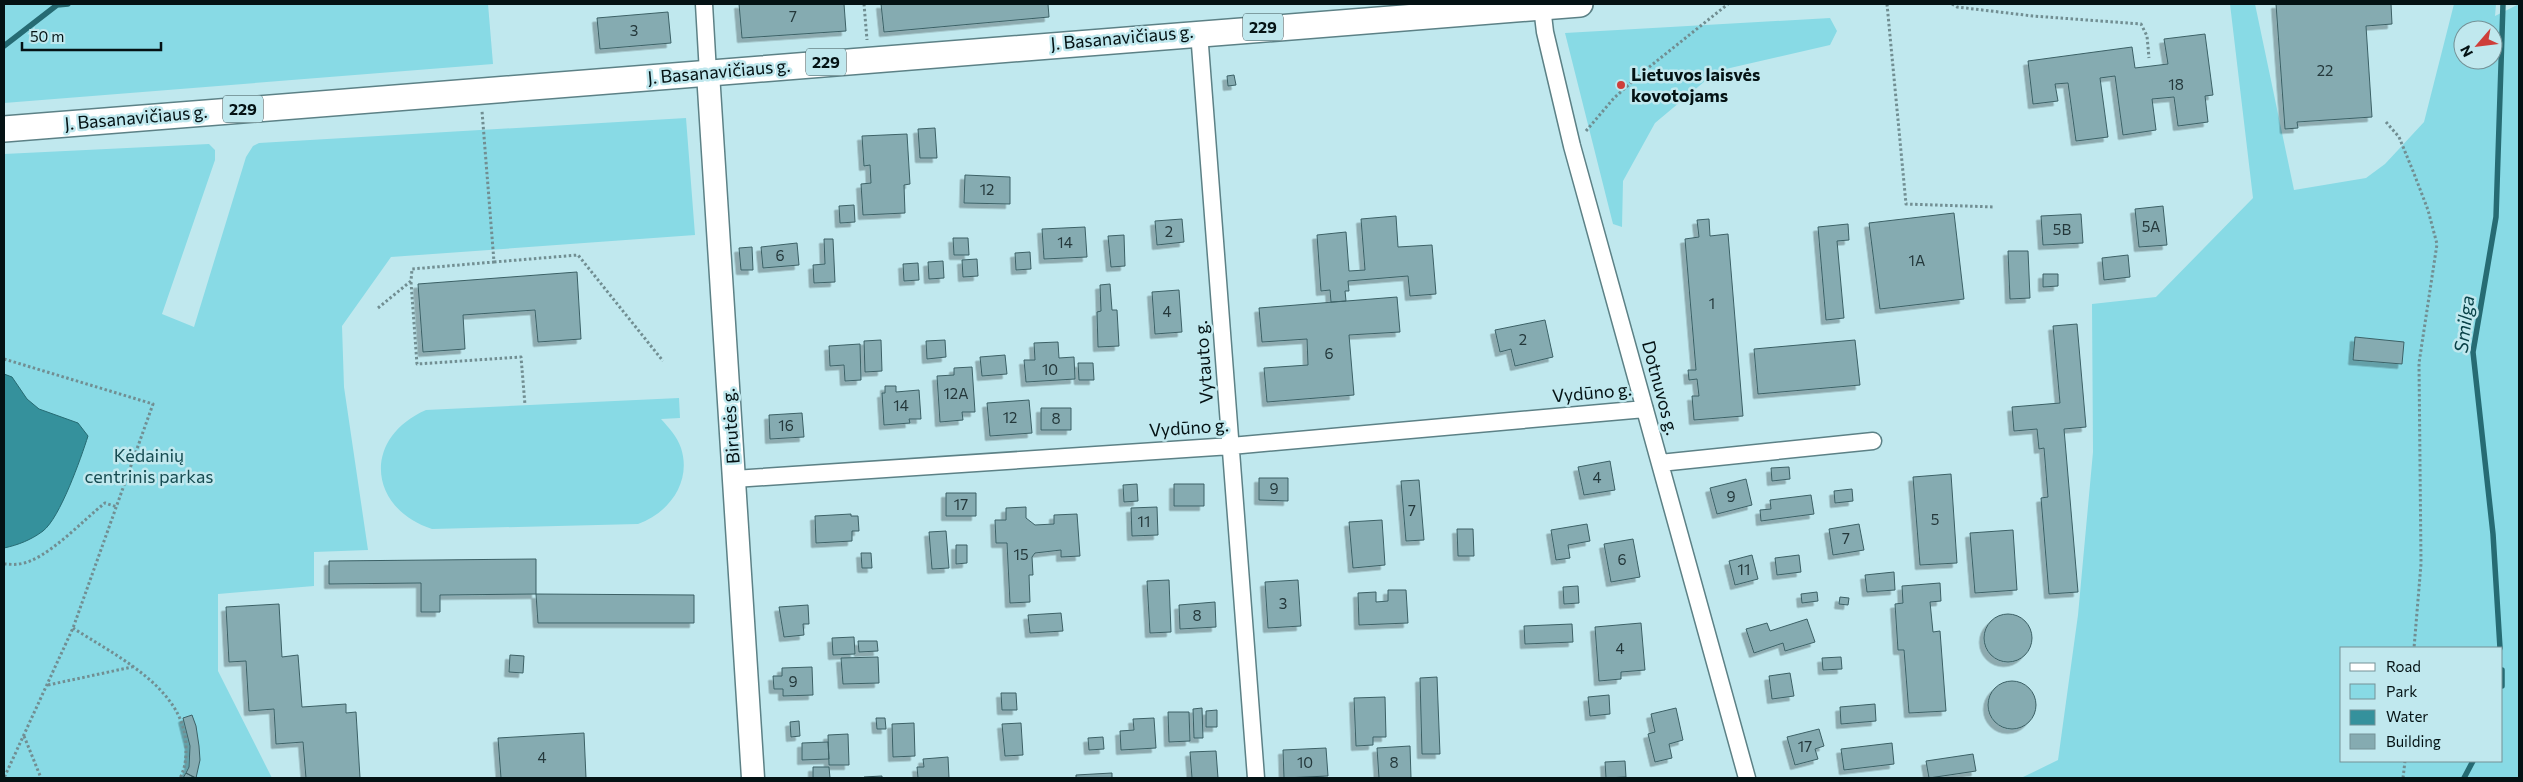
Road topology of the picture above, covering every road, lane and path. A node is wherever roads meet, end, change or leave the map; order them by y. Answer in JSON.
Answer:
{"nodes":[{"id":1,"x":704,"y":4,"type":"edge"},
{"id":2,"x":864,"y":4,"type":"edge"},
{"id":3,"x":1580,"y":4,"type":"edge"},
{"id":4,"x":1728,"y":4,"type":"edge"},
{"id":5,"x":1887,"y":4,"type":"edge"},
{"id":6,"x":1952,"y":4,"type":"edge"},
{"id":7,"x":1493,"y":7,"type":"edge"},
{"id":8,"x":1542,"y":7,"type":"junction"},
{"id":9,"x":1199,"y":32,"type":"junction"},
{"id":10,"x":868,"y":58,"type":"junction"},
{"id":11,"x":2149,"y":58,"type":"dead end"},
{"id":12,"x":708,"y":73,"type":"junction"},
{"id":13,"x":480,"y":90,"type":"junction"},
{"id":14,"x":2386,"y":122,"type":"dead end"},
{"id":15,"x":5,"y":129,"type":"edge"},
{"id":16,"x":1572,"y":146,"type":"junction"},
{"id":17,"x":1994,"y":207,"type":"dead end"},
{"id":18,"x":494,"y":262,"type":"junction"},
{"id":19,"x":411,"y":281,"type":"junction"},
{"id":20,"x":378,"y":308,"type":"dead end"},
{"id":21,"x":4,"y":359,"type":"edge"},
{"id":22,"x":663,"y":361,"type":"dead end"},
{"id":23,"x":525,"y":405,"type":"dead end"},
{"id":24,"x":1645,"y":409,"type":"junction"},
{"id":25,"x":1873,"y":440,"type":"dead end"},
{"id":26,"x":1231,"y":446,"type":"junction"},
{"id":27,"x":1660,"y":463,"type":"junction"},
{"id":28,"x":734,"y":479,"type":"junction"},
{"id":29,"x":117,"y":507,"type":"junction"},
{"id":30,"x":4,"y":564,"type":"edge"},
{"id":31,"x":73,"y":628,"type":"junction"},
{"id":32,"x":2414,"y":647,"type":"edge"},
{"id":33,"x":132,"y":667,"type":"junction"},
{"id":34,"x":48,"y":684,"type":"junction"},
{"id":35,"x":24,"y":736,"type":"junction"},
{"id":36,"x":2405,"y":762,"type":"edge"},
{"id":37,"x":4,"y":778,"type":"edge"},
{"id":38,"x":41,"y":778,"type":"edge"},
{"id":39,"x":180,"y":778,"type":"edge"},
{"id":40,"x":754,"y":778,"type":"edge"},
{"id":41,"x":1256,"y":778,"type":"edge"},
{"id":42,"x":1747,"y":778,"type":"edge"},
{"id":43,"x":2403,"y":778,"type":"edge"}],
"edges":[{"from":1,"to":12,"type":"street"},
{"from":2,"to":10,"type":"path"},
{"from":3,"to":8,"type":"main road","name":"J. Basanavičiaus g.","number":"229"},
{"from":4,"to":16,"type":"path"},
{"from":5,"to":17,"type":"path"},
{"from":6,"to":11,"type":"path"},
{"from":7,"to":8,"type":"main road","name":"J. Basanavičiaus g.","number":"229"},
{"from":7,"to":9,"type":"main road","name":"J. Basanavičiaus g.","number":"229"},
{"from":8,"to":16,"type":"street","name":"Dotnuvos g."},
{"from":9,"to":10,"type":"main road","name":"J. Basanavičiaus g.","number":"229"},
{"from":9,"to":26,"type":"street","name":"Vytauto g."},
{"from":10,"to":12,"type":"main road","name":"J. Basanavičiaus g.","number":"229"},
{"from":12,"to":13,"type":"main road","name":"J. Basanavičiaus g.","number":"229"},
{"from":12,"to":28,"type":"street","name":"Birutės g."},
{"from":13,"to":15,"type":"main road","name":"J. Basanavičiaus g.","number":"229"},
{"from":13,"to":18,"type":"path"},
{"from":14,"to":32,"type":"path"},
{"from":16,"to":24,"type":"street","name":"Dotnuvos g."},
{"from":18,"to":19,"type":"path"},
{"from":18,"to":22,"type":"path"},
{"from":19,"to":20,"type":"path"},
{"from":19,"to":23,"type":"path"},
{"from":21,"to":29,"type":"path"},
{"from":24,"to":26,"type":"street","name":"Vydūno g."},
{"from":24,"to":27,"type":"street","name":"Dotnuvos g."},
{"from":25,"to":27,"type":"street"},
{"from":26,"to":28,"type":"street","name":"Vydūno g."},
{"from":26,"to":41,"type":"street","name":"Vytauto g."},
{"from":27,"to":42,"type":"street","name":"Dotnuvos g."},
{"from":28,"to":40,"type":"street","name":"Birutės g."},
{"from":29,"to":30,"type":"path"},
{"from":29,"to":31,"type":"path"},
{"from":31,"to":33,"type":"path"},
{"from":31,"to":34,"type":"path"},
{"from":33,"to":34,"type":"path"},
{"from":33,"to":39,"type":"path"},
{"from":34,"to":35,"type":"path"},
{"from":35,"to":37,"type":"path"},
{"from":35,"to":38,"type":"path"},
{"from":36,"to":43,"type":"path"}]}
